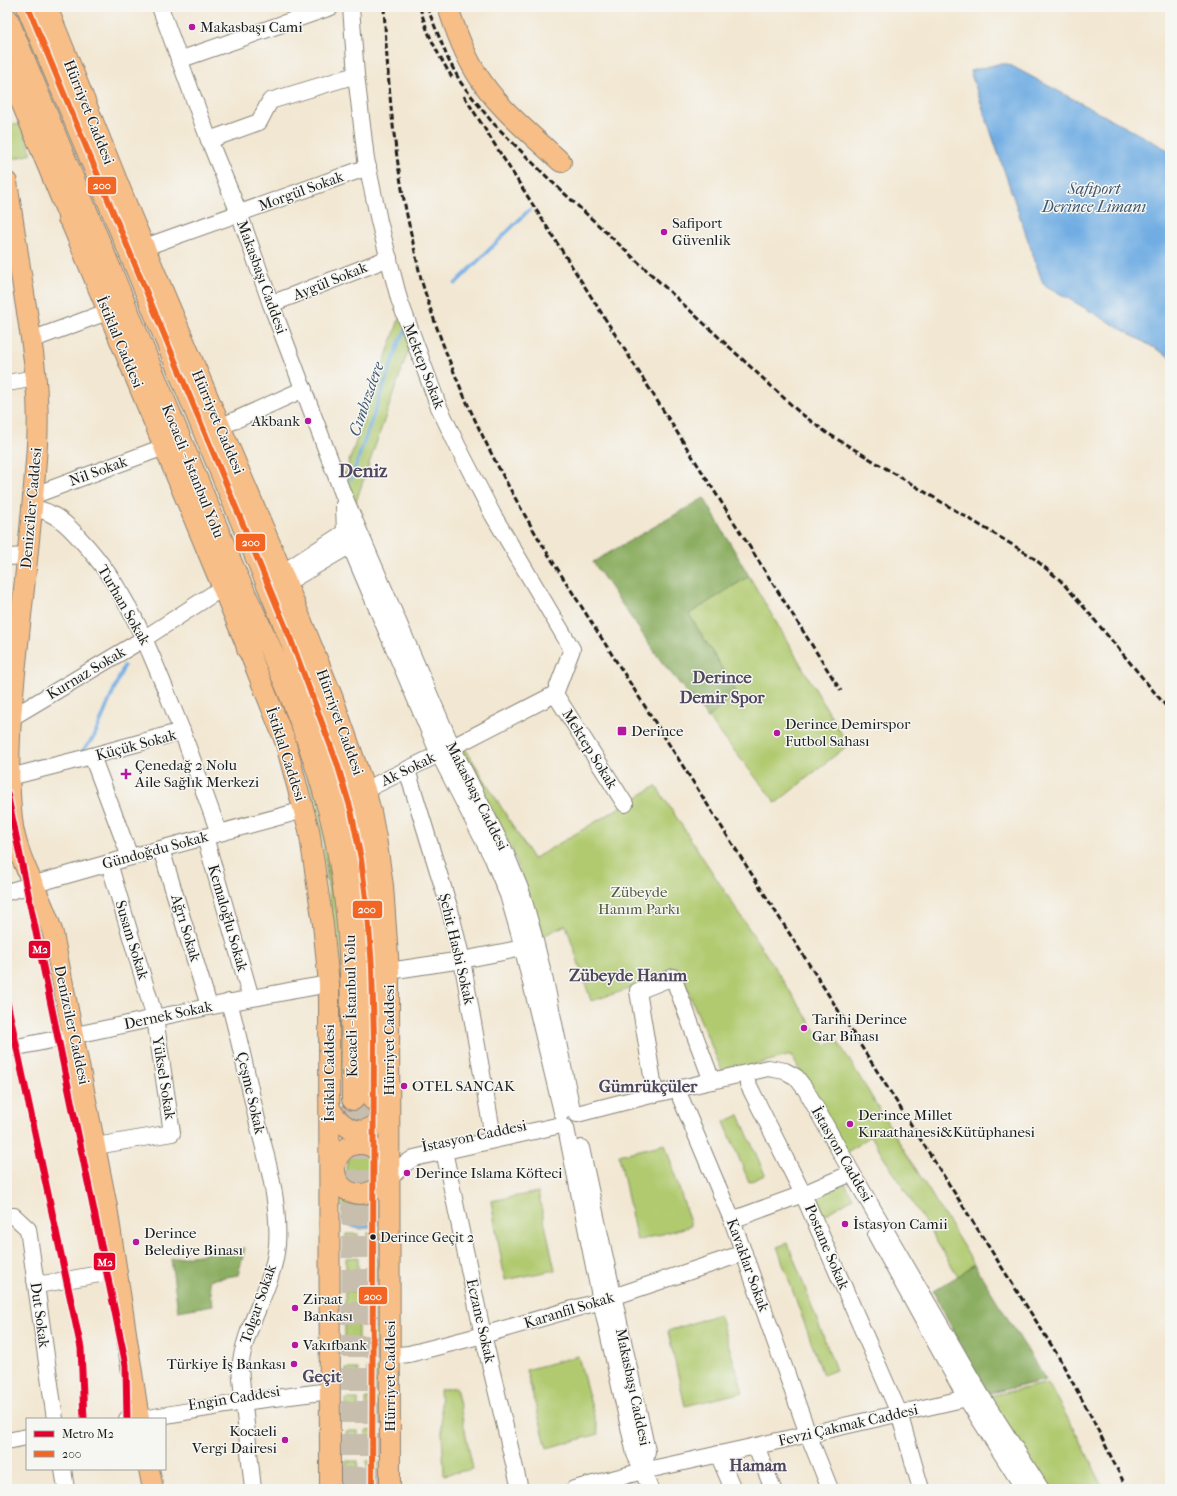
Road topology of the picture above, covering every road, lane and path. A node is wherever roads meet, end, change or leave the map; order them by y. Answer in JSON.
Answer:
{"nodes":[{"id":1,"x":28,"y":7,"type":"edge"},
{"id":2,"x":47,"y":7,"type":"edge"},
{"id":3,"x":57,"y":7,"type":"edge"},
{"id":4,"x":160,"y":7,"type":"edge"},
{"id":5,"x":331,"y":7,"type":"edge"},
{"id":6,"x":351,"y":7,"type":"edge"},
{"id":7,"x":448,"y":7,"type":"edge"},
{"id":8,"x":460,"y":7,"type":"edge"},
{"id":9,"x":7,"y":19,"type":"edge"},
{"id":10,"x":179,"y":60,"type":"junction"},
{"id":11,"x":7,"y":68,"type":"edge"},
{"id":12,"x":356,"y":75,"type":"junction"},
{"id":13,"x":17,"y":116,"type":"edge"},
{"id":14,"x":209,"y":140,"type":"junction"},
{"id":15,"x":368,"y":167,"type":"junction"},
{"id":16,"x":8,"y":189,"type":"edge"},
{"id":17,"x":239,"y":213,"type":"junction"},
{"id":18,"x":68,"y":218,"type":"joint"},
{"id":19,"x":132,"y":218,"type":"junction"},
{"id":20,"x":145,"y":247,"type":"junction"},
{"id":21,"x":389,"y":258,"type":"junction"},
{"id":22,"x":271,"y":304,"type":"junction"},
{"id":23,"x":115,"y":305,"type":"junction"},
{"id":24,"x":31,"y":340,"type":"junction"},
{"id":25,"x":36,"y":378,"type":"junction"},
{"id":26,"x":7,"y":382,"type":"edge"},
{"id":27,"x":304,"y":389,"type":"junction"},
{"id":28,"x":205,"y":393,"type":"junction"},
{"id":29,"x":220,"y":427,"type":"junction"},
{"id":30,"x":164,"y":447,"type":"junction"},
{"id":31,"x":220,"y":470,"type":"junction"},
{"id":32,"x":32,"y":501,"type":"junction"},
{"id":33,"x":353,"y":535,"type":"junction"},
{"id":34,"x":7,"y":556,"type":"edge"},
{"id":35,"x":28,"y":556,"type":"junction"},
{"id":36,"x":228,"y":557,"type":"junction"},
{"id":37,"x":284,"y":578,"type":"junction"},
{"id":38,"x":222,"y":588,"type":"junction"},
{"id":39,"x":13,"y":631,"type":"edge"},
{"id":40,"x":145,"y":638,"type":"junction"},
{"id":41,"x":248,"y":649,"type":"junction"},
{"id":42,"x":555,"y":694,"type":"junction"},
{"id":43,"x":11,"y":718,"type":"junction"},
{"id":44,"x":182,"y":731,"type":"junction"},
{"id":45,"x":445,"y":751,"type":"junction"},
{"id":46,"x":92,"y":756,"type":"junction"},
{"id":47,"x":407,"y":770,"type":"junction"},
{"id":48,"x":10,"y":777,"type":"junction"},
{"id":49,"x":365,"y":790,"type":"junction"},
{"id":50,"x":625,"y":804,"type":"dead end"},
{"id":51,"x":304,"y":810,"type":"junction"},
{"id":52,"x":212,"y":835,"type":"junction"},
{"id":53,"x":162,"y":849,"type":"junction"},
{"id":54,"x":130,"y":857,"type":"junction"},
{"id":55,"x":108,"y":863,"type":"junction"},
{"id":56,"x":33,"y":884,"type":"junction"},
{"id":57,"x":7,"y":892,"type":"edge"},
{"id":58,"x":529,"y":945,"type":"junction"},
{"id":59,"x":462,"y":960,"type":"junction"},
{"id":60,"x":389,"y":971,"type":"junction"},
{"id":61,"x":328,"y":980,"type":"junction"},
{"id":62,"x":250,"y":993,"type":"junction"},
{"id":63,"x":208,"y":1001,"type":"junction"},
{"id":64,"x":229,"y":1002,"type":"junction"},
{"id":65,"x":153,"y":1013,"type":"junction"},
{"id":66,"x":73,"y":1031,"type":"junction"},
{"id":67,"x":7,"y":1042,"type":"edge"},
{"id":68,"x":7,"y":1049,"type":"edge"},
{"id":69,"x":712,"y":1081,"type":"junction"},
{"id":70,"x":748,"y":1084,"type":"junction"},
{"id":71,"x":655,"y":1094,"type":"junction"},
{"id":72,"x":681,"y":1099,"type":"junction"},
{"id":73,"x":372,"y":1103,"type":"junction"},
{"id":74,"x":330,"y":1108,"type":"junction"},
{"id":75,"x":569,"y":1119,"type":"junction"},
{"id":76,"x":492,"y":1131,"type":"junction"},
{"id":77,"x":96,"y":1146,"type":"junction"},
{"id":78,"x":444,"y":1151,"type":"junction"},
{"id":79,"x":388,"y":1165,"type":"junction"},
{"id":80,"x":332,"y":1171,"type":"junction"},
{"id":81,"x":848,"y":1174,"type":"junction"},
{"id":82,"x":273,"y":1183,"type":"joint"},
{"id":83,"x":803,"y":1194,"type":"junction"},
{"id":84,"x":11,"y":1216,"type":"edge"},
{"id":85,"x":732,"y":1220,"type":"junction"},
{"id":86,"x":744,"y":1253,"type":"junction"},
{"id":87,"x":117,"y":1271,"type":"junction"},
{"id":88,"x":35,"y":1280,"type":"junction"},
{"id":89,"x":608,"y":1299,"type":"junction"},
{"id":90,"x":483,"y":1335,"type":"junction"},
{"id":91,"x":390,"y":1356,"type":"junction"},
{"id":92,"x":330,"y":1388,"type":"junction"},
{"id":93,"x":973,"y":1397,"type":"junction"},
{"id":94,"x":243,"y":1399,"type":"junction"},
{"id":95,"x":898,"y":1414,"type":"junction"},
{"id":96,"x":55,"y":1418,"type":"edge"},
{"id":97,"x":135,"y":1418,"type":"edge"},
{"id":98,"x":808,"y":1434,"type":"junction"},
{"id":99,"x":26,"y":1437,"type":"edge"},
{"id":100,"x":7,"y":1441,"type":"edge"},
{"id":101,"x":756,"y":1446,"type":"junction"},
{"id":102,"x":718,"y":1454,"type":"junction"},
{"id":103,"x":63,"y":1470,"type":"edge"},
{"id":104,"x":149,"y":1470,"type":"edge"},
{"id":105,"x":643,"y":1471,"type":"junction"},
{"id":106,"x":580,"y":1488,"type":"edge"},
{"id":107,"x":66,"y":1489,"type":"edge"},
{"id":108,"x":153,"y":1489,"type":"edge"},
{"id":109,"x":253,"y":1489,"type":"edge"},
{"id":110,"x":330,"y":1489,"type":"edge"},
{"id":111,"x":390,"y":1489,"type":"edge"},
{"id":112,"x":520,"y":1489,"type":"edge"},
{"id":113,"x":650,"y":1489,"type":"edge"},
{"id":114,"x":732,"y":1489,"type":"edge"},
{"id":115,"x":773,"y":1489,"type":"edge"},
{"id":116,"x":830,"y":1489,"type":"edge"},
{"id":117,"x":921,"y":1489,"type":"edge"},
{"id":118,"x":1024,"y":1489,"type":"edge"},
{"id":119,"x":1041,"y":1489,"type":"edge"}],
"edges":[{"from":1,"to":31,"type":"highway"},
{"from":2,"to":19,"type":"main road","name":"Hürriyet Caddesi"},
{"from":3,"to":19,"type":"main road"},
{"from":4,"to":10,"type":"street","name":"Makasbaşı Caddesi"},
{"from":5,"to":10,"type":"street"},
{"from":6,"to":12,"type":"street","name":"Mektep Sokak"},
{"from":7,"to":8,"type":"main road"},
{"from":9,"to":23,"type":"highway","name":"Kocaeli - İstanbul Yolu"},
{"from":10,"to":14,"type":"street","name":"Makasbaşı Caddesi"},
{"from":11,"to":13,"type":"main road"},
{"from":12,"to":14,"type":"street"},
{"from":12,"to":15,"type":"street","name":"Mektep Sokak"},
{"from":13,"to":18,"type":"main road"},
{"from":14,"to":17,"type":"street","name":"Makasbaşı Caddesi"},
{"from":15,"to":17,"type":"street","name":"Morgül Sokak"},
{"from":15,"to":21,"type":"street","name":"Mektep Sokak"},
{"from":16,"to":24,"type":"main road","name":"Denizciler Caddesi"},
{"from":17,"to":20,"type":"street","name":"Morgül Sokak"},
{"from":17,"to":22,"type":"street","name":"Makasbaşı Caddesi"},
{"from":18,"to":23,"type":"highway"},
{"from":19,"to":20,"type":"main road","name":"Hürriyet Caddesi"},
{"from":20,"to":28,"type":"main road","name":"Hürriyet Caddesi"},
{"from":21,"to":22,"type":"street","name":"Aygül Sokak"},
{"from":21,"to":42,"type":"street","name":"Mektep Sokak"},
{"from":22,"to":27,"type":"street","name":"Makasbaşı Caddesi"},
{"from":23,"to":24,"type":"street"},
{"from":23,"to":30,"type":"main road","name":"İstiklal Caddesi"},
{"from":23,"to":36,"type":"highway","name":"Kocaeli - İstanbul Yolu"},
{"from":24,"to":25,"type":"main road","name":"Denizciler Caddesi"},
{"from":25,"to":26,"type":"street"},
{"from":25,"to":32,"type":"main road","name":"Denizciler Caddesi"},
{"from":27,"to":29,"type":"street"},
{"from":27,"to":33,"type":"street","name":"Makasbaşı Caddesi"},
{"from":28,"to":29,"type":"main road","name":"Hürriyet Caddesi"},
{"from":28,"to":31,"type":"highway"},
{"from":29,"to":37,"type":"main road","name":"Hürriyet Caddesi"},
{"from":30,"to":32,"type":"street","name":"Nil Sokak"},
{"from":30,"to":38,"type":"main road","name":"İstiklal Caddesi"},
{"from":31,"to":73,"type":"highway"},
{"from":32,"to":35,"type":"main road","name":"Denizciler Caddesi"},
{"from":32,"to":40,"type":"street","name":"Turhan Sokak"},
{"from":33,"to":37,"type":"street"},
{"from":33,"to":45,"type":"street","name":"Makasbaşı Caddesi"},
{"from":34,"to":35,"type":"street"},
{"from":35,"to":39,"type":"main road","name":"Denizciler Caddesi"},
{"from":36,"to":41,"type":"highway"},
{"from":36,"to":73,"type":"highway","name":"Kocaeli - İstanbul Yolu"},
{"from":37,"to":49,"type":"main road","name":"Hürriyet Caddesi"},
{"from":38,"to":40,"type":"street","name":"Kurnaz Sokak"},
{"from":38,"to":41,"type":"main road","name":"İstiklal Caddesi"},
{"from":39,"to":43,"type":"main road","name":"Denizciler Caddesi"},
{"from":40,"to":43,"type":"street","name":"Kurnaz Sokak"},
{"from":40,"to":44,"type":"street","name":"Turhan Sokak"},
{"from":41,"to":51,"type":"main road","name":"İstiklal Caddesi"},
{"from":42,"to":45,"type":"street","name":"Mektep Sokak"},
{"from":42,"to":50,"type":"street","name":"Mektep Sokak"},
{"from":43,"to":48,"type":"main road","name":"Denizciler Caddesi"},
{"from":44,"to":46,"type":"street","name":"Küçük Sokak"},
{"from":44,"to":52,"type":"street","name":"Küçük Sokak"},
{"from":45,"to":47,"type":"street","name":"Ak Sokak"},
{"from":45,"to":58,"type":"street","name":"Makasbaşı Caddesi"},
{"from":46,"to":48,"type":"street","name":"Küçük Sokak"},
{"from":46,"to":54,"type":"street"},
{"from":47,"to":49,"type":"street","name":"Ak Sokak"},
{"from":47,"to":59,"type":"street","name":"Şehit Hasbi Sokak"},
{"from":48,"to":56,"type":"main road","name":"Denizciler Caddesi"},
{"from":49,"to":60,"type":"main road","name":"Hürriyet Caddesi"},
{"from":51,"to":52,"type":"street","name":"Gündoğdu Sokak"},
{"from":51,"to":61,"type":"main road","name":"İstiklal Caddesi"},
{"from":52,"to":53,"type":"street","name":"Gündoğdu Sokak"},
{"from":52,"to":62,"type":"street","name":"Kemaloğlu Sokak"},
{"from":53,"to":54,"type":"street","name":"Gündoğdu Sokak"},
{"from":53,"to":63,"type":"street","name":"Ağrı Sokak"},
{"from":54,"to":55,"type":"street","name":"Gündoğdu Sokak"},
{"from":55,"to":56,"type":"street","name":"Gündoğdu Sokak"},
{"from":55,"to":65,"type":"street","name":"Susam Sokak"},
{"from":56,"to":57,"type":"street","name":"Gündoğdu Sokak"},
{"from":56,"to":66,"type":"main road","name":"Denizciler Caddesi"},
{"from":58,"to":59,"type":"street"},
{"from":58,"to":75,"type":"street","name":"Makasbaşı Caddesi"},
{"from":59,"to":60,"type":"street"},
{"from":59,"to":76,"type":"street","name":"Şehit Hasbi Sokak"},
{"from":60,"to":73,"type":"main road","name":"Hürriyet Caddesi"},
{"from":61,"to":62,"type":"street","name":"Dernek Sokak"},
{"from":61,"to":74,"type":"main road","name":"İstiklal Caddesi"},
{"from":62,"to":63,"type":"street","name":"Dernek Sokak"},
{"from":62,"to":64,"type":"street","name":"Dernek Sokak"},
{"from":63,"to":64,"type":"street","name":"Dernek Sokak"},
{"from":63,"to":65,"type":"street","name":"Dernek Sokak"},
{"from":64,"to":82,"type":"street","name":"Çeşme Sokak"},
{"from":65,"to":66,"type":"street","name":"Dernek Sokak"},
{"from":65,"to":77,"type":"street","name":"Yüksel Sokak"},
{"from":66,"to":67,"type":"street","name":"Dernek Sokak"},
{"from":66,"to":68,"type":"street","name":"Dernek Sokak"},
{"from":66,"to":77,"type":"main road","name":"Denizciler Caddesi"},
{"from":69,"to":71,"type":"street","name":"İstasyon Caddesi"},
{"from":69,"to":71,"type":"street"},
{"from":69,"to":81,"type":"street","name":"İstasyon Caddesi"},
{"from":70,"to":72,"type":"street","name":"İstasyon Caddesi"},
{"from":70,"to":81,"type":"street","name":"İstasyon Caddesi"},
{"from":70,"to":83,"type":"street","name":"Postane Sokak"},
{"from":71,"to":75,"type":"street","name":"İstasyon Caddesi"},
{"from":72,"to":75,"type":"street","name":"İstasyon Caddesi"},
{"from":72,"to":85,"type":"street","name":"Kavaklar Sokak"},
{"from":73,"to":74,"type":"main road"},
{"from":73,"to":79,"type":"main road","name":"Hürriyet Caddesi"},
{"from":74,"to":80,"type":"main road","name":"İstiklal Caddesi"},
{"from":75,"to":76,"type":"street","name":"İstasyon Caddesi"},
{"from":75,"to":78,"type":"street"},
{"from":75,"to":89,"type":"street","name":"Makasbaşı Caddesi"},
{"from":76,"to":79,"type":"street","name":"İstasyon Caddesi"},
{"from":77,"to":87,"type":"main road","name":"Denizciler Caddesi"},
{"from":78,"to":79,"type":"street"},
{"from":78,"to":90,"type":"street","name":"Eczane Sokak"},
{"from":79,"to":80,"type":"main road"},
{"from":79,"to":80,"type":"main road"},
{"from":79,"to":91,"type":"main road","name":"Hürriyet Caddesi"},
{"from":80,"to":92,"type":"main road","name":"İstiklal Caddesi"},
{"from":81,"to":83,"type":"street"},
{"from":81,"to":93,"type":"street","name":"İstasyon Caddesi"},
{"from":82,"to":94,"type":"street","name":"Tolgar Sokak"},
{"from":83,"to":85,"type":"street"},
{"from":83,"to":95,"type":"street","name":"Postane Sokak"},
{"from":84,"to":88,"type":"street","name":"Dut Sokak"},
{"from":85,"to":86,"type":"street","name":"Kavaklar Sokak"},
{"from":86,"to":89,"type":"street","name":"Karanfil Sokak"},
{"from":86,"to":98,"type":"street","name":"Kavaklar Sokak"},
{"from":87,"to":88,"type":"street"},
{"from":87,"to":97,"type":"main road","name":"Denizciler Caddesi"},
{"from":88,"to":96,"type":"street","name":"Dut Sokak"},
{"from":89,"to":90,"type":"street","name":"Karanfil Sokak"},
{"from":89,"to":105,"type":"street","name":"Makasbaşı Caddesi"},
{"from":90,"to":91,"type":"street","name":"Karanfil Sokak"},
{"from":90,"to":112,"type":"street","name":"Eczane Sokak"},
{"from":91,"to":111,"type":"main road","name":"Hürriyet Caddesi"},
{"from":92,"to":94,"type":"street","name":"Engin Caddesi"},
{"from":92,"to":110,"type":"main road","name":"İstiklal Caddesi"},
{"from":93,"to":95,"type":"street","name":"Fevzi Çakmak Caddesi"},
{"from":93,"to":118,"type":"street","name":"İstasyon Caddesi"},
{"from":93,"to":119,"type":"street","name":"İstasyon Caddesi"},
{"from":94,"to":97,"type":"street","name":"Engin Caddesi"},
{"from":94,"to":109,"type":"street","name":"Tolgar Sokak"},
{"from":95,"to":98,"type":"street","name":"Fevzi Çakmak Caddesi"},
{"from":95,"to":117,"type":"street","name":"Postane Sokak"},
{"from":98,"to":101,"type":"street","name":"Fevzi Çakmak Caddesi"},
{"from":98,"to":116,"type":"street","name":"Kavaklar Sokak"},
{"from":99,"to":100,"type":"street"},
{"from":101,"to":102,"type":"street","name":"Fevzi Çakmak Caddesi"},
{"from":101,"to":115,"type":"street"},
{"from":102,"to":105,"type":"street","name":"Fevzi Çakmak Caddesi"},
{"from":102,"to":114,"type":"street"},
{"from":103,"to":107,"type":"street"},
{"from":104,"to":108,"type":"main road"},
{"from":105,"to":106,"type":"street","name":"Fevzi Çakmak Caddesi"},
{"from":105,"to":113,"type":"street","name":"Makasbaşı Caddesi"}]}
